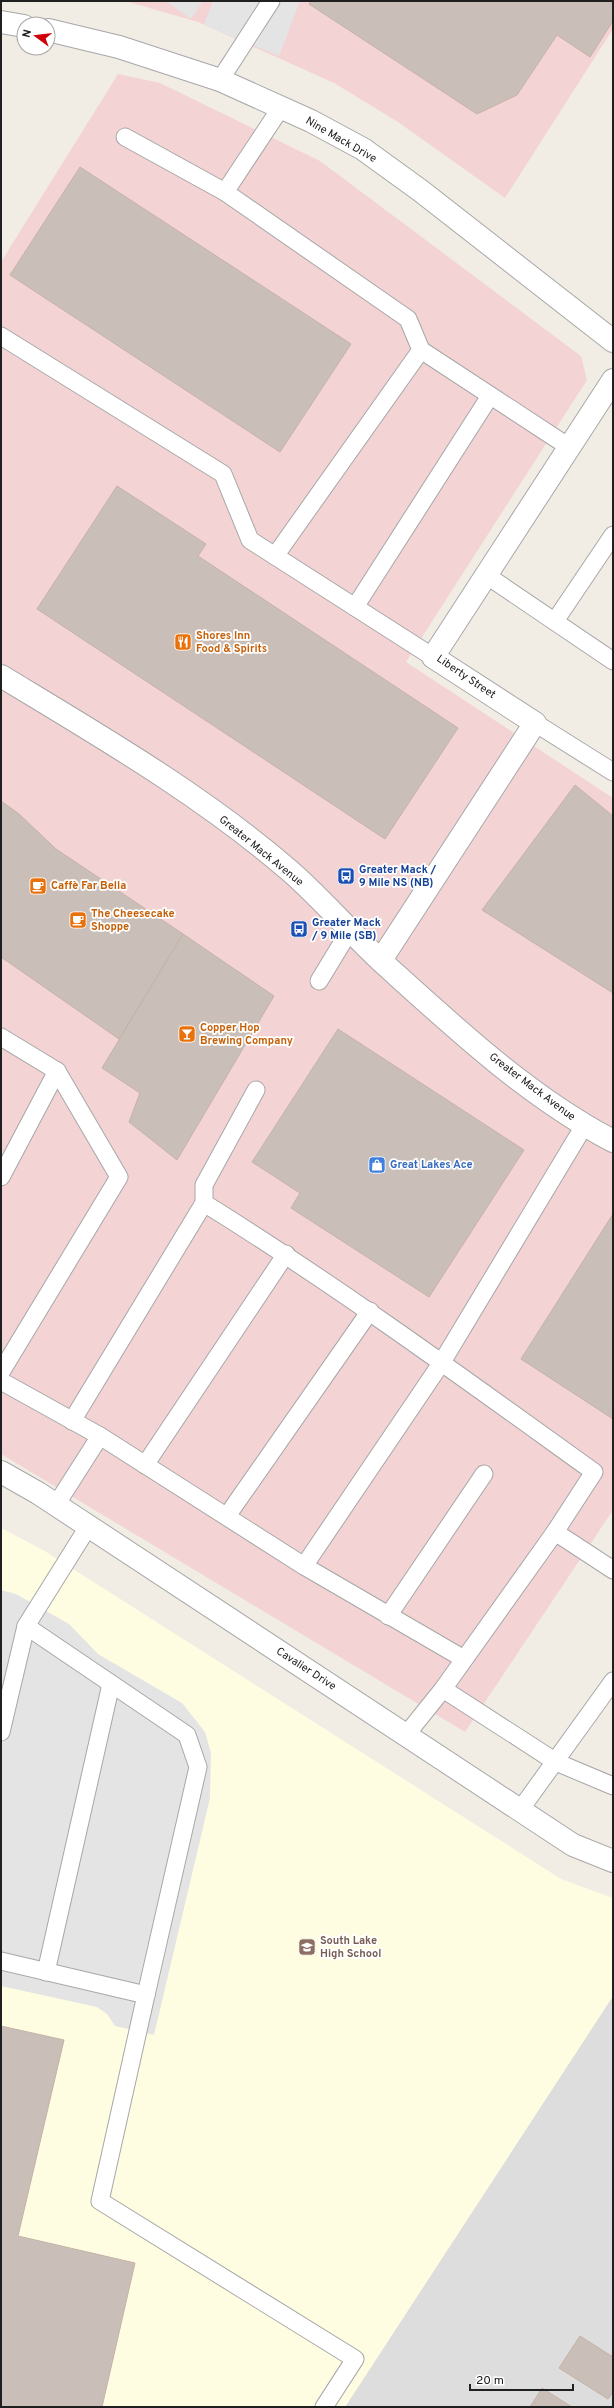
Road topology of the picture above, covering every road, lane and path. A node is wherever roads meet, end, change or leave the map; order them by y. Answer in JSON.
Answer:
{"nodes":[{"id":1,"x":266,"y":3,"type":"edge"},
{"id":2,"x":1,"y":22,"type":"edge"},
{"id":3,"x":16,"y":25,"type":"edge"},
{"id":4,"x":56,"y":32,"type":"edge"},
{"id":5,"x":220,"y":80,"type":"junction"},
{"id":6,"x":280,"y":108,"type":"junction"},
{"id":7,"x":125,"y":137,"type":"dead end"},
{"id":8,"x":225,"y":192,"type":"junction"},
{"id":9,"x":1,"y":336,"type":"edge"},
{"id":10,"x":613,"y":341,"type":"edge"},
{"id":11,"x":421,"y":350,"type":"junction"},
{"id":12,"x":613,"y":380,"type":"edge"},
{"id":13,"x":490,"y":396,"type":"junction"},
{"id":14,"x":569,"y":447,"type":"junction"},
{"id":15,"x":613,"y":535,"type":"edge"},
{"id":16,"x":275,"y":556,"type":"junction"},
{"id":17,"x":486,"y":575,"type":"junction"},
{"id":18,"x":355,"y":607,"type":"junction"},
{"id":19,"x":555,"y":621,"type":"junction"},
{"id":20,"x":433,"y":657,"type":"junction"},
{"id":21,"x":613,"y":661,"type":"edge"},
{"id":22,"x":1,"y":676,"type":"edge"},
{"id":23,"x":535,"y":723,"type":"junction"},
{"id":24,"x":613,"y":772,"type":"edge"},
{"id":25,"x":350,"y":930,"type":"junction"},
{"id":26,"x":381,"y":960,"type":"junction"},
{"id":27,"x":318,"y":981,"type":"dead end"},
{"id":28,"x":1,"y":1037,"type":"edge"},
{"id":29,"x":57,"y":1071,"type":"junction"},
{"id":30,"x":256,"y":1090,"type":"dead end"},
{"id":31,"x":584,"y":1126,"type":"junction"},
{"id":32,"x":613,"y":1141,"type":"edge"},
{"id":33,"x":1,"y":1177,"type":"edge"},
{"id":34,"x":204,"y":1203,"type":"junction"},
{"id":35,"x":286,"y":1254,"type":"junction"},
{"id":36,"x":370,"y":1311,"type":"junction"},
{"id":37,"x":442,"y":1362,"type":"junction"},
{"id":38,"x":1,"y":1372,"type":"edge"},
{"id":39,"x":1,"y":1381,"type":"edge"},
{"id":40,"x":72,"y":1421,"type":"junction"},
{"id":41,"x":100,"y":1436,"type":"junction"},
{"id":42,"x":145,"y":1466,"type":"junction"},
{"id":43,"x":1,"y":1472,"type":"edge"},
{"id":44,"x":484,"y":1474,"type":"dead end"},
{"id":45,"x":56,"y":1505,"type":"junction"},
{"id":46,"x":227,"y":1516,"type":"junction"},
{"id":47,"x":88,"y":1527,"type":"junction"},
{"id":48,"x":555,"y":1532,"type":"junction"},
{"id":49,"x":304,"y":1566,"type":"junction"},
{"id":50,"x":613,"y":1570,"type":"edge"},
{"id":51,"x":388,"y":1616,"type":"junction"},
{"id":52,"x":26,"y":1626,"type":"junction"},
{"id":53,"x":464,"y":1659,"type":"junction"},
{"id":54,"x":613,"y":1681,"type":"edge"},
{"id":55,"x":111,"y":1684,"type":"junction"},
{"id":56,"x":443,"y":1689,"type":"junction"},
{"id":57,"x":1,"y":1732,"type":"edge"},
{"id":58,"x":406,"y":1735,"type":"junction"},
{"id":59,"x":556,"y":1762,"type":"junction"},
{"id":60,"x":613,"y":1786,"type":"edge"},
{"id":61,"x":520,"y":1810,"type":"junction"},
{"id":62,"x":613,"y":1861,"type":"edge"},
{"id":63,"x":1,"y":1961,"type":"edge"},
{"id":64,"x":46,"y":1972,"type":"junction"},
{"id":65,"x":146,"y":1995,"type":"junction"},
{"id":66,"x":324,"y":2407,"type":"edge"}],
"edges":[{"from":1,"to":5,"type":"lane"},
{"from":2,"to":3,"type":"street"},
{"from":4,"to":5,"type":"street","name":"Nine Mack Drive"},
{"from":5,"to":6,"type":"street","name":"Nine Mack Drive"},
{"from":6,"to":8,"type":"lane"},
{"from":6,"to":10,"type":"street","name":"Nine Mack Drive"},
{"from":7,"to":8,"type":"lane"},
{"from":8,"to":11,"type":"lane"},
{"from":9,"to":16,"type":"lane"},
{"from":11,"to":13,"type":"lane"},
{"from":11,"to":16,"type":"lane"},
{"from":12,"to":14,"type":"street","name":"Liberty Street"},
{"from":13,"to":14,"type":"lane"},
{"from":13,"to":18,"type":"lane"},
{"from":14,"to":17,"type":"street","name":"Liberty Street"},
{"from":15,"to":19,"type":"lane"},
{"from":16,"to":18,"type":"lane"},
{"from":17,"to":19,"type":"lane"},
{"from":17,"to":20,"type":"street","name":"Liberty Street"},
{"from":18,"to":20,"type":"lane"},
{"from":19,"to":21,"type":"lane"},
{"from":20,"to":23,"type":"street","name":"Liberty Street"},
{"from":22,"to":25,"type":"street","name":"Greater Mack Avenue"},
{"from":23,"to":24,"type":"lane"},
{"from":23,"to":26,"type":"street"},
{"from":25,"to":26,"type":"street","name":"Greater Mack Avenue"},
{"from":25,"to":27,"type":"lane"},
{"from":26,"to":31,"type":"street","name":"Greater Mack Avenue"},
{"from":28,"to":29,"type":"lane"},
{"from":29,"to":33,"type":"lane"},
{"from":29,"to":38,"type":"lane"},
{"from":30,"to":34,"type":"lane"},
{"from":31,"to":32,"type":"street","name":"Greater Mack Avenue"},
{"from":31,"to":37,"type":"lane"},
{"from":34,"to":35,"type":"lane"},
{"from":34,"to":40,"type":"lane"},
{"from":35,"to":36,"type":"lane"},
{"from":35,"to":42,"type":"lane"},
{"from":36,"to":37,"type":"lane"},
{"from":36,"to":46,"type":"lane"},
{"from":37,"to":48,"type":"lane"},
{"from":37,"to":49,"type":"lane"},
{"from":39,"to":40,"type":"lane"},
{"from":40,"to":41,"type":"lane"},
{"from":41,"to":42,"type":"lane"},
{"from":41,"to":45,"type":"lane"},
{"from":42,"to":46,"type":"lane"},
{"from":43,"to":45,"type":"street","name":"Cavalier Drive"},
{"from":44,"to":51,"type":"lane"},
{"from":45,"to":47,"type":"street","name":"Cavalier Drive"},
{"from":46,"to":49,"type":"lane"},
{"from":47,"to":52,"type":"lane"},
{"from":47,"to":58,"type":"street","name":"Cavalier Drive"},
{"from":48,"to":50,"type":"lane"},
{"from":48,"to":53,"type":"lane"},
{"from":49,"to":51,"type":"lane"},
{"from":51,"to":53,"type":"lane"},
{"from":52,"to":55,"type":"lane"},
{"from":52,"to":57,"type":"lane"},
{"from":53,"to":56,"type":"lane"},
{"from":54,"to":59,"type":"lane"},
{"from":55,"to":64,"type":"lane"},
{"from":55,"to":65,"type":"lane"},
{"from":56,"to":58,"type":"lane"},
{"from":56,"to":59,"type":"lane"},
{"from":58,"to":61,"type":"street","name":"Cavalier Drive"},
{"from":59,"to":60,"type":"lane"},
{"from":59,"to":61,"type":"lane"},
{"from":61,"to":62,"type":"street","name":"Cavalier Drive"},
{"from":63,"to":64,"type":"lane"},
{"from":64,"to":65,"type":"lane"},
{"from":65,"to":66,"type":"lane"}]}
